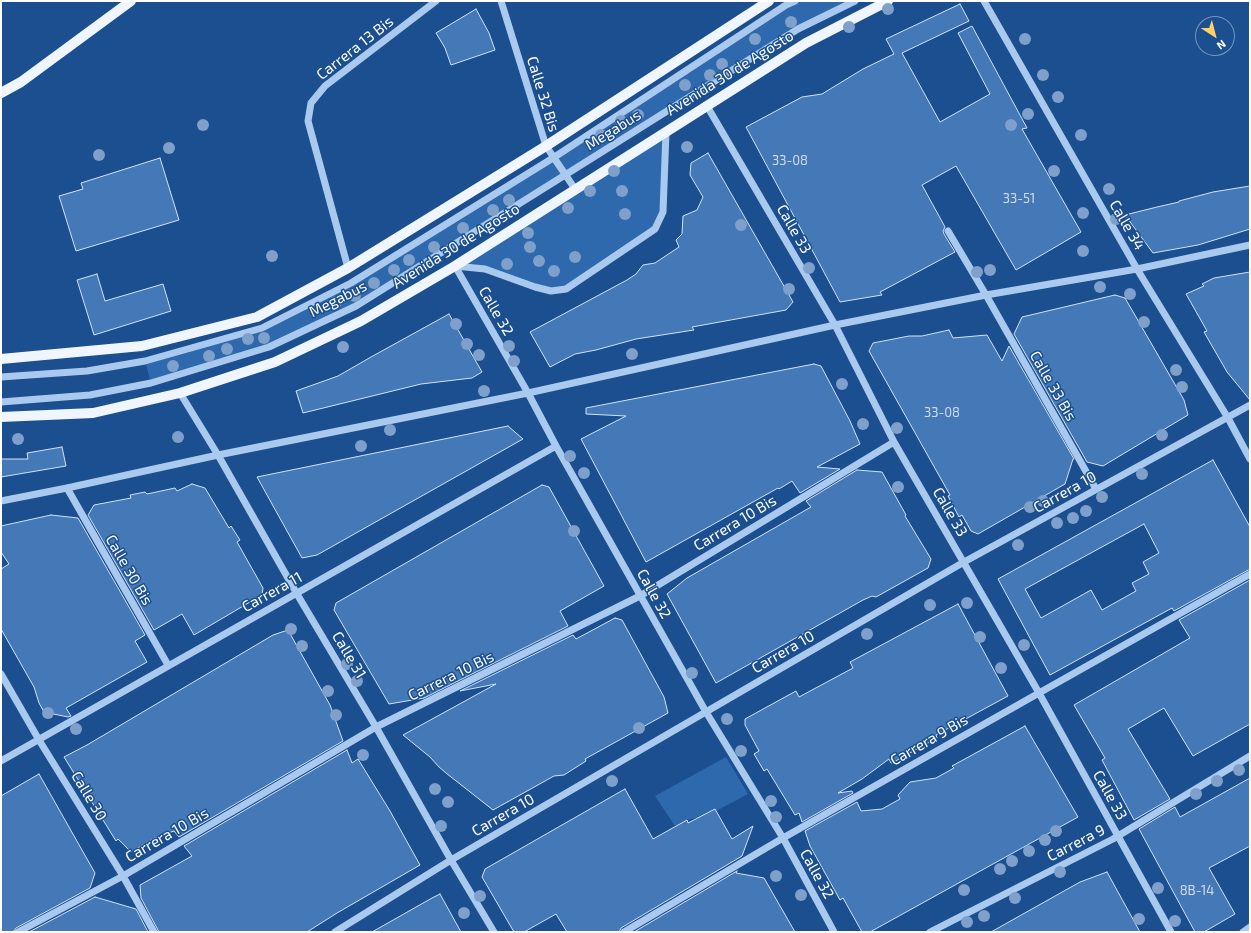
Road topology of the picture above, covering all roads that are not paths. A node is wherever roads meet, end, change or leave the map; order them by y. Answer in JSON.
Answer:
{"nodes":[{"id":1,"x":131,"y":1,"type":"edge"},
{"id":2,"x":436,"y":1,"type":"edge"},
{"id":3,"x":501,"y":1,"type":"edge"},
{"id":4,"x":769,"y":1,"type":"edge"},
{"id":5,"x":795,"y":1,"type":"edge"},
{"id":6,"x":855,"y":1,"type":"edge"},
{"id":7,"x":888,"y":1,"type":"edge"},
{"id":8,"x":984,"y":1,"type":"edge"},
{"id":9,"x":1,"y":93,"type":"edge"},
{"id":10,"x":707,"y":106,"type":"junction"},
{"id":11,"x":666,"y":132,"type":"junction"},
{"id":12,"x":546,"y":146,"type":"junction"},
{"id":13,"x":553,"y":158,"type":"junction"},
{"id":14,"x":565,"y":175,"type":"junction"},
{"id":15,"x":574,"y":189,"type":"junction"},
{"id":16,"x":948,"y":231,"type":"dead end"},
{"id":17,"x":1250,"y":245,"type":"edge"},
{"id":18,"x":455,"y":266,"type":"junction"},
{"id":19,"x":348,"y":268,"type":"junction"},
{"id":20,"x":1137,"y":269,"type":"junction"},
{"id":21,"x":986,"y":295,"type":"junction"},
{"id":22,"x":835,"y":325,"type":"junction"},
{"id":23,"x":1,"y":359,"type":"edge"},
{"id":24,"x":1,"y":377,"type":"edge"},
{"id":25,"x":180,"y":393,"type":"junction"},
{"id":26,"x":528,"y":393,"type":"junction"},
{"id":27,"x":1,"y":402,"type":"edge"},
{"id":28,"x":1250,"y":405,"type":"edge"},
{"id":29,"x":1,"y":417,"type":"edge"},
{"id":30,"x":1228,"y":418,"type":"junction"},
{"id":31,"x":894,"y":442,"type":"junction"},
{"id":32,"x":556,"y":446,"type":"junction"},
{"id":33,"x":218,"y":455,"type":"junction"},
{"id":34,"x":1250,"y":459,"type":"edge"},
{"id":35,"x":67,"y":488,"type":"junction"},
{"id":36,"x":1096,"y":489,"type":"junction"},
{"id":37,"x":1,"y":501,"type":"edge"},
{"id":38,"x":964,"y":562,"type":"junction"},
{"id":39,"x":1250,"y":574,"type":"edge"},
{"id":40,"x":297,"y":594,"type":"junction"},
{"id":41,"x":640,"y":596,"type":"junction"},
{"id":42,"x":168,"y":665,"type":"junction"},
{"id":43,"x":1,"y":674,"type":"edge"},
{"id":44,"x":1039,"y":693,"type":"junction"},
{"id":45,"x":706,"y":712,"type":"junction"},
{"id":46,"x":376,"y":728,"type":"junction"},
{"id":47,"x":39,"y":740,"type":"junction"},
{"id":48,"x":1250,"y":756,"type":"edge"},
{"id":49,"x":1,"y":761,"type":"edge"},
{"id":50,"x":1118,"y":836,"type":"junction"},
{"id":51,"x":783,"y":838,"type":"junction"},
{"id":52,"x":451,"y":860,"type":"junction"},
{"id":53,"x":123,"y":876,"type":"junction"},
{"id":54,"x":1250,"y":927,"type":"edge"},
{"id":55,"x":18,"y":932,"type":"edge"},
{"id":56,"x":154,"y":932,"type":"edge"},
{"id":57,"x":335,"y":932,"type":"edge"},
{"id":58,"x":494,"y":932,"type":"edge"},
{"id":59,"x":624,"y":932,"type":"edge"},
{"id":60,"x":834,"y":932,"type":"edge"},
{"id":61,"x":930,"y":932,"type":"edge"},
{"id":62,"x":1171,"y":932,"type":"edge"},
{"id":63,"x":1243,"y":932,"type":"edge"}],
"edges":[{"from":1,"to":9,"type":"main road"},
{"from":2,"to":19,"type":"street","name":"Carrera 13 Bis"},
{"from":3,"to":12,"type":"street","name":"Calle 32 Bis"},
{"from":4,"to":12,"type":"main road"},
{"from":5,"to":13,"type":"street","name":"Megabus"},
{"from":6,"to":14,"type":"street","name":"Megabus"},
{"from":7,"to":10,"type":"main road","name":"Avenida 30 de Agosto"},
{"from":8,"to":20,"type":"street","name":"Calle 34"},
{"from":10,"to":11,"type":"main road","name":"Avenida 30 de Agosto"},
{"from":10,"to":22,"type":"street","name":"Calle 33"},
{"from":11,"to":15,"type":"main road","name":"Avenida 30 de Agosto"},
{"from":11,"to":18,"type":"street"},
{"from":12,"to":13,"type":"street","name":"Calle 32 Bis"},
{"from":12,"to":19,"type":"main road"},
{"from":13,"to":14,"type":"street","name":"Calle 32 Bis"},
{"from":13,"to":24,"type":"street","name":"Megabus"},
{"from":14,"to":15,"type":"street","name":"Calle 32 Bis"},
{"from":14,"to":27,"type":"street","name":"Megabus"},
{"from":15,"to":18,"type":"main road","name":"Avenida 30 de Agosto"},
{"from":16,"to":21,"type":"street","name":"Calle 33 Bis"},
{"from":17,"to":20,"type":"street"},
{"from":18,"to":25,"type":"main road","name":"Avenida 30 de Agosto"},
{"from":18,"to":26,"type":"street","name":"Calle 32"},
{"from":19,"to":23,"type":"main road"},
{"from":20,"to":21,"type":"street"},
{"from":20,"to":30,"type":"street","name":"Calle 34"},
{"from":21,"to":22,"type":"street"},
{"from":21,"to":36,"type":"street","name":"Calle 33 Bis"},
{"from":22,"to":26,"type":"street"},
{"from":22,"to":31,"type":"street","name":"Calle 33"},
{"from":25,"to":29,"type":"main road","name":"Avenida 30 de Agosto"},
{"from":25,"to":33,"type":"street","name":"Calle 31"},
{"from":26,"to":32,"type":"street","name":"Calle 32"},
{"from":26,"to":33,"type":"street"},
{"from":28,"to":30,"type":"street","name":"Carrera 10"},
{"from":30,"to":34,"type":"street","name":"Calle 34"},
{"from":30,"to":36,"type":"street","name":"Carrera 10"},
{"from":31,"to":38,"type":"street","name":"Calle 33"},
{"from":31,"to":41,"type":"street","name":"Carrera 10 Bis"},
{"from":32,"to":40,"type":"street","name":"Carrera 11"},
{"from":32,"to":41,"type":"street","name":"Calle 32"},
{"from":33,"to":35,"type":"street"},
{"from":33,"to":40,"type":"street","name":"Calle 31"},
{"from":35,"to":37,"type":"street"},
{"from":35,"to":42,"type":"street","name":"Calle 30 Bis"},
{"from":36,"to":38,"type":"street","name":"Carrera 10"},
{"from":38,"to":44,"type":"street","name":"Calle 33"},
{"from":38,"to":45,"type":"street","name":"Carrera 10"},
{"from":39,"to":44,"type":"street","name":"Carrera 9 Bis"},
{"from":40,"to":42,"type":"street","name":"Carrera 11"},
{"from":40,"to":46,"type":"street","name":"Calle 31"},
{"from":41,"to":45,"type":"street","name":"Calle 32"},
{"from":41,"to":46,"type":"street","name":"Carrera 10 Bis"},
{"from":42,"to":47,"type":"street","name":"Carrera 11"},
{"from":43,"to":47,"type":"street","name":"Calle 30"},
{"from":44,"to":50,"type":"street","name":"Calle 33"},
{"from":44,"to":51,"type":"street","name":"Carrera 9 Bis"},
{"from":45,"to":51,"type":"street","name":"Calle 32"},
{"from":45,"to":52,"type":"street","name":"Carrera 10"},
{"from":46,"to":52,"type":"street","name":"Calle 31"},
{"from":46,"to":53,"type":"street","name":"Carrera 10 Bis"},
{"from":47,"to":49,"type":"street","name":"Carrera 11"},
{"from":47,"to":53,"type":"street","name":"Calle 30"},
{"from":48,"to":50,"type":"street","name":"Carrera 9"},
{"from":50,"to":61,"type":"street","name":"Carrera 9"},
{"from":50,"to":62,"type":"street","name":"Calle 33"},
{"from":51,"to":59,"type":"street","name":"Carrera 9 Bis"},
{"from":51,"to":60,"type":"street","name":"Calle 32"},
{"from":52,"to":57,"type":"street","name":"Carrera 10"},
{"from":52,"to":58,"type":"street","name":"Calle 31"},
{"from":53,"to":55,"type":"street","name":"Carrera 10 Bis"},
{"from":53,"to":56,"type":"street","name":"Calle 30"},
{"from":54,"to":63,"type":"street"}]}
